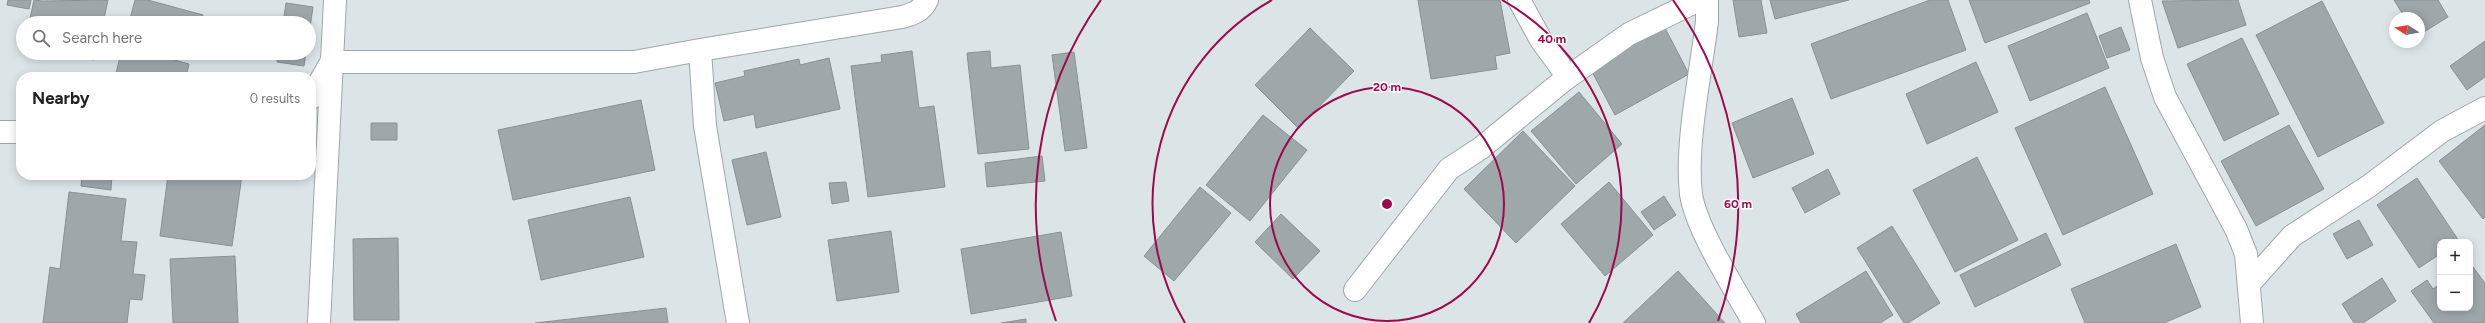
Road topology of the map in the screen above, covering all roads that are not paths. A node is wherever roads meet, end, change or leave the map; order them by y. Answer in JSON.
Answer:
{"nodes":[{"id":1,"x":335,"y":0,"type":"edge"},
{"id":2,"x":927,"y":0,"type":"edge"},
{"id":3,"x":1519,"y":0,"type":"edge"},
{"id":4,"x":1699,"y":0,"type":"edge"},
{"id":5,"x":1707,"y":0,"type":"edge"},
{"id":6,"x":2140,"y":0,"type":"edge"},
{"id":7,"x":700,"y":50,"type":"junction"},
{"id":8,"x":331,"y":62,"type":"junction"},
{"id":9,"x":1568,"y":76,"type":"junction"},
{"id":10,"x":316,"y":89,"type":"edge"},
{"id":11,"x":2485,"y":108,"type":"edge"},
{"id":12,"x":0,"y":132,"type":"edge"},
{"id":13,"x":16,"y":132,"type":"edge"},
{"id":14,"x":2249,"y":284,"type":"junction"},
{"id":15,"x":1355,"y":290,"type":"dead end"},
{"id":16,"x":318,"y":323,"type":"edge"},
{"id":17,"x":738,"y":323,"type":"edge"},
{"id":18,"x":1754,"y":323,"type":"edge"},
{"id":19,"x":2252,"y":323,"type":"edge"}],
"edges":[{"from":1,"to":8,"type":"street"},
{"from":2,"to":7,"type":"street"},
{"from":3,"to":9,"type":"street"},
{"from":4,"to":9,"type":"street"},
{"from":5,"to":18,"type":"street"},
{"from":6,"to":14,"type":"street"},
{"from":7,"to":8,"type":"street"},
{"from":7,"to":17,"type":"street"},
{"from":8,"to":10,"type":"street"},
{"from":8,"to":16,"type":"street"},
{"from":9,"to":15,"type":"street"},
{"from":11,"to":14,"type":"street"},
{"from":12,"to":13,"type":"street"},
{"from":14,"to":19,"type":"street"}]}
